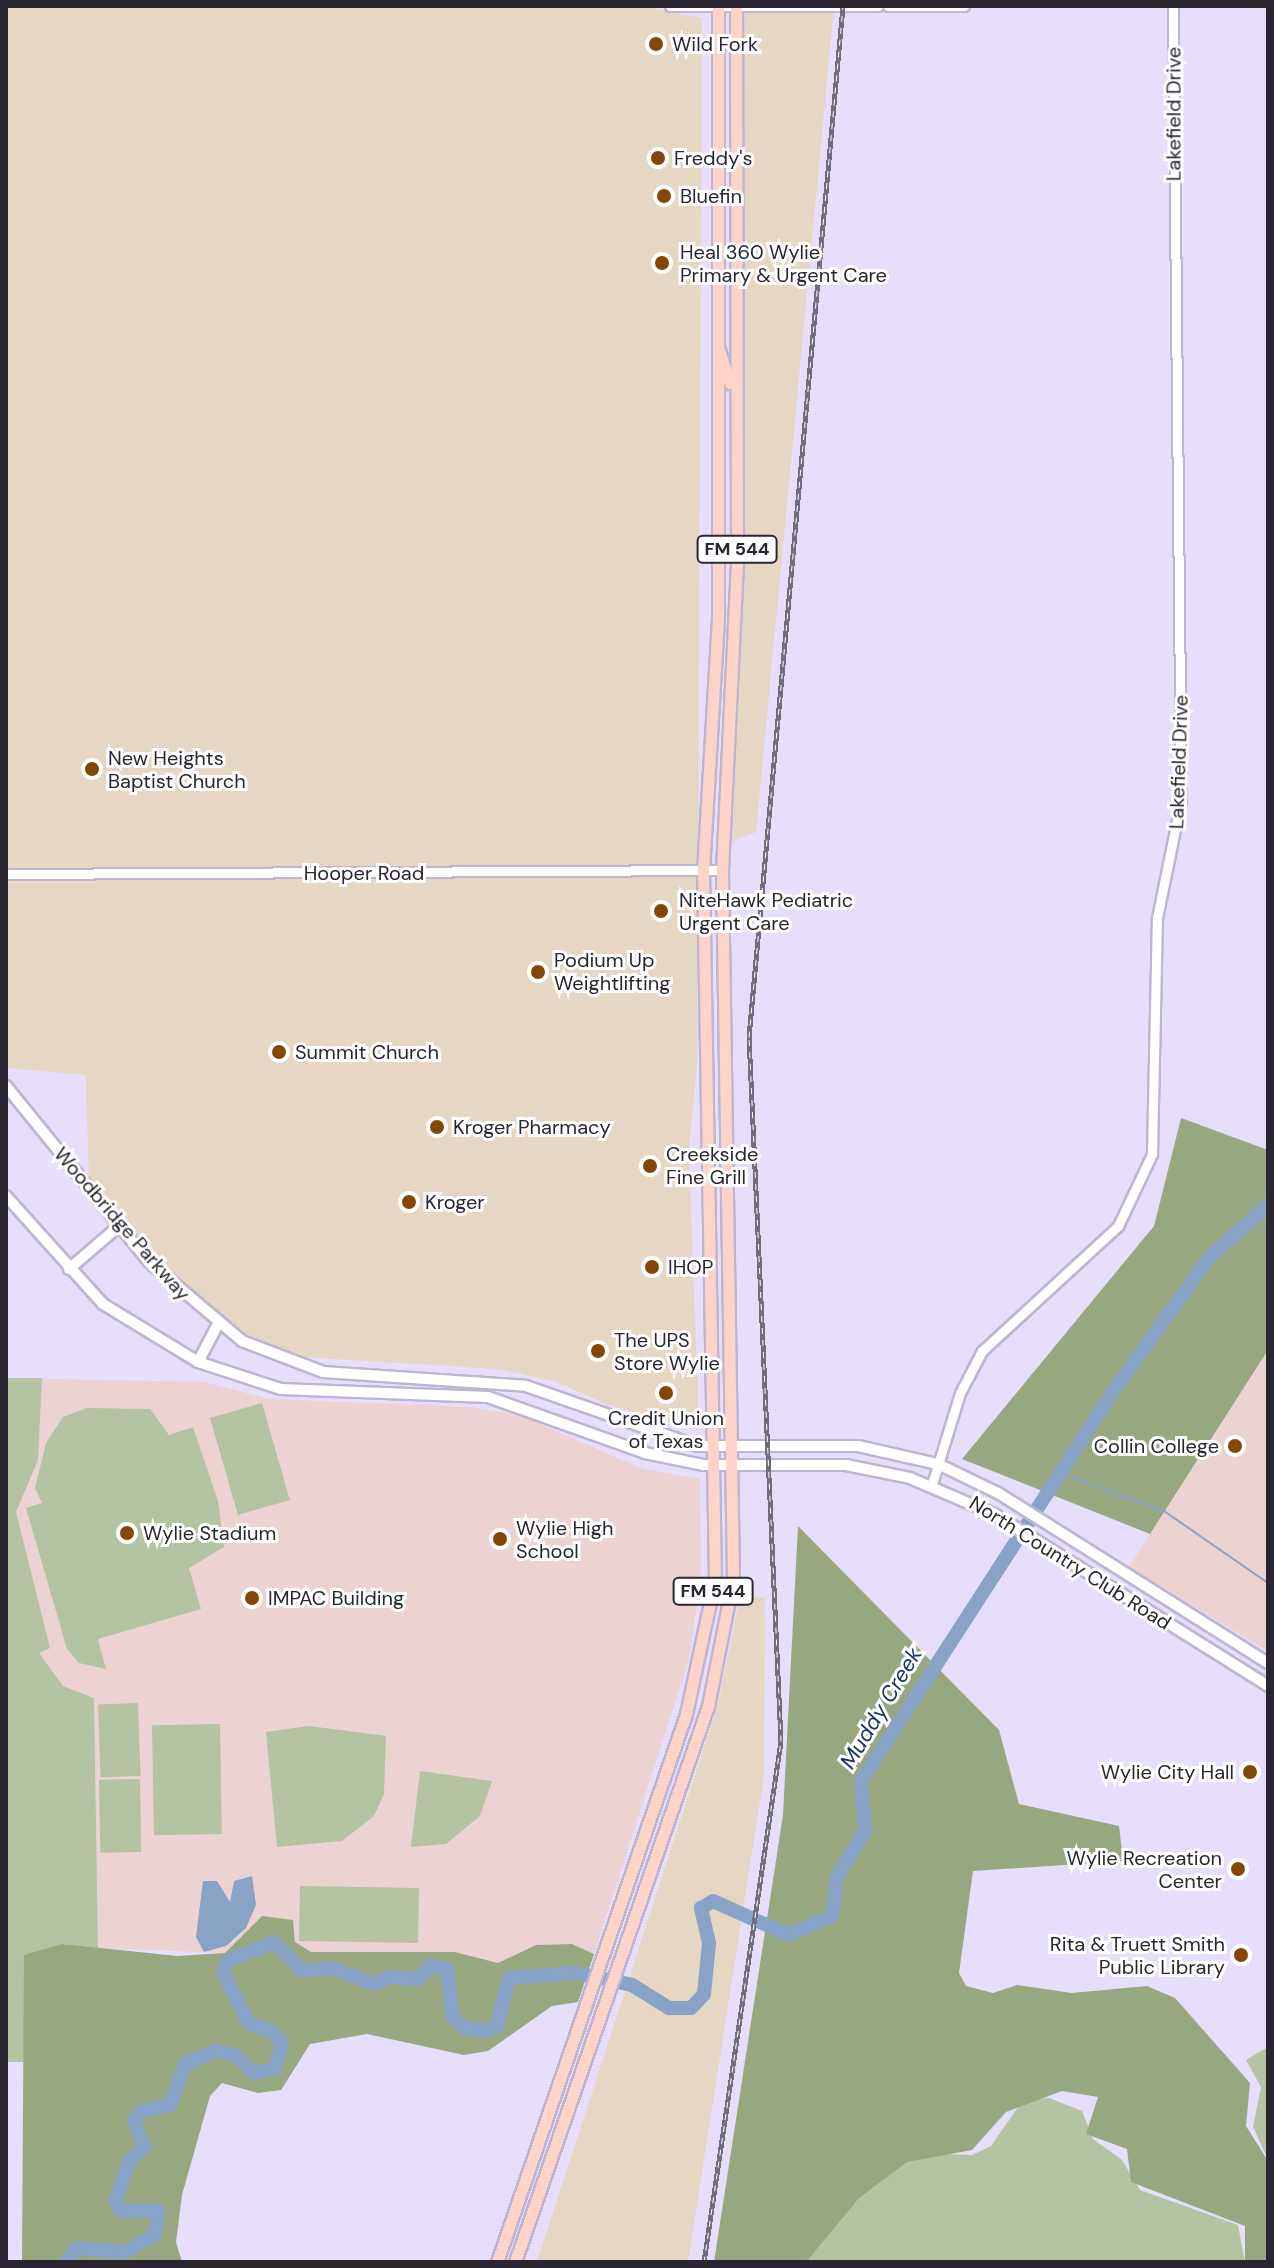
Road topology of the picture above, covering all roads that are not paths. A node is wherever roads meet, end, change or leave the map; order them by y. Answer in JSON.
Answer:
{"nodes":[{"id":1,"x":670,"y":6,"type":"edge"},
{"id":2,"x":878,"y":6,"type":"edge"},
{"id":3,"x":888,"y":6,"type":"edge"},
{"id":4,"x":964,"y":6,"type":"edge"},
{"id":5,"x":1173,"y":6,"type":"edge"},
{"id":6,"x":718,"y":8,"type":"edge"},
{"id":7,"x":736,"y":8,"type":"edge"},
{"id":8,"x":821,"y":8,"type":"edge"},
{"id":9,"x":718,"y":209,"type":"junction"},
{"id":10,"x":737,"y":209,"type":"junction"},
{"id":11,"x":719,"y":350,"type":"junction"},
{"id":12,"x":737,"y":413,"type":"junction"},
{"id":13,"x":712,"y":722,"type":"junction"},
{"id":14,"x":725,"y":782,"type":"junction"},
{"id":15,"x":722,"y":870,"type":"junction"},
{"id":16,"x":703,"y":871,"type":"junction"},
{"id":17,"x":6,"y":874,"type":"edge"},
{"id":18,"x":704,"y":1061,"type":"junction"},
{"id":19,"x":724,"y":1062,"type":"junction"},
{"id":20,"x":6,"y":1086,"type":"edge"},
{"id":21,"x":6,"y":1196,"type":"edge"},
{"id":22,"x":119,"y":1226,"type":"junction"},
{"id":23,"x":69,"y":1269,"type":"junction"},
{"id":24,"x":217,"y":1326,"type":"junction"},
{"id":25,"x":198,"y":1362,"type":"junction"},
{"id":26,"x":371,"y":1377,"type":"junction"},
{"id":27,"x":489,"y":1380,"type":"junction"},
{"id":28,"x":370,"y":1394,"type":"junction"},
{"id":29,"x":488,"y":1397,"type":"junction"},
{"id":30,"x":607,"y":1417,"type":"junction"},
{"id":31,"x":600,"y":1436,"type":"junction"},
{"id":32,"x":715,"y":1446,"type":"junction"},
{"id":33,"x":733,"y":1446,"type":"junction"},
{"id":34,"x":938,"y":1464,"type":"junction"},
{"id":35,"x":715,"y":1465,"type":"junction"},
{"id":36,"x":734,"y":1465,"type":"junction"},
{"id":37,"x":932,"y":1484,"type":"junction"},
{"id":38,"x":1256,"y":1655,"type":"junction"},
{"id":39,"x":1268,"y":1664,"type":"edge"},
{"id":40,"x":1249,"y":1675,"type":"junction"},
{"id":41,"x":1268,"y":1686,"type":"edge"},
{"id":42,"x":670,"y":1761,"type":"junction"},
{"id":43,"x":688,"y":1767,"type":"junction"},
{"id":44,"x":497,"y":2262,"type":"edge"},
{"id":45,"x":515,"y":2262,"type":"edge"}],
"edges":[{"from":1,"to":6,"type":"street"},
{"from":2,"to":8,"type":"street"},
{"from":3,"to":4,"type":"street"},
{"from":5,"to":34,"type":"street","name":"Lakefield Drive"},
{"from":6,"to":7,"type":"street"},
{"from":6,"to":9,"type":"main road","name":"FM 544","number":"FM 544"},
{"from":7,"to":8,"type":"street"},
{"from":7,"to":10,"type":"main road","name":"FM 544","number":"FM 544"},
{"from":9,"to":10,"type":"main road"},
{"from":9,"to":11,"type":"main road","name":"FM 544","number":"FM 544"},
{"from":10,"to":12,"type":"main road","name":"FM 544","number":"FM 544"},
{"from":11,"to":12,"type":"main road"},
{"from":11,"to":13,"type":"main road","name":"FM 544","number":"FM 544"},
{"from":12,"to":14,"type":"main road","name":"FM 544","number":"FM 544"},
{"from":13,"to":14,"type":"main road"},
{"from":13,"to":16,"type":"main road","name":"FM 544","number":"FM 544"},
{"from":14,"to":15,"type":"main road","name":"FM 544","number":"FM 544"},
{"from":15,"to":16,"type":"street","name":"Hooper Road"},
{"from":15,"to":19,"type":"main road","name":"FM 544","number":"FM 544"},
{"from":16,"to":17,"type":"street","name":"Hooper Road"},
{"from":16,"to":18,"type":"main road","name":"FM 544","number":"FM 544"},
{"from":18,"to":19,"type":"main road"},
{"from":18,"to":32,"type":"main road","name":"FM 544","number":"FM 544"},
{"from":19,"to":33,"type":"main road","name":"FM 544","number":"FM 544"},
{"from":20,"to":22,"type":"main road","name":"Woodbridge Parkway"},
{"from":21,"to":23,"type":"main road"},
{"from":22,"to":23,"type":"main road"},
{"from":22,"to":24,"type":"main road","name":"Woodbridge Parkway"},
{"from":23,"to":25,"type":"main road"},
{"from":24,"to":25,"type":"main road"},
{"from":24,"to":26,"type":"main road","name":"Woodbridge Parkway"},
{"from":25,"to":28,"type":"main road"},
{"from":26,"to":27,"type":"main road","name":"Woodbridge Parkway"},
{"from":26,"to":28,"type":"main road"},
{"from":27,"to":29,"type":"main road"},
{"from":27,"to":30,"type":"main road","name":"Woodbridge Parkway"},
{"from":28,"to":29,"type":"main road"},
{"from":29,"to":31,"type":"main road"},
{"from":30,"to":31,"type":"main road"},
{"from":30,"to":32,"type":"main road","name":"Woodbridge Parkway"},
{"from":31,"to":35,"type":"main road"},
{"from":32,"to":33,"type":"main road","name":"North Country Club Road"},
{"from":32,"to":35,"type":"main road","name":"FM 544","number":"FM 544"},
{"from":33,"to":34,"type":"main road","name":"North Country Club Road"},
{"from":33,"to":36,"type":"main road","name":"FM 544","number":"FM 544"},
{"from":34,"to":37,"type":"street","name":"Lakefield Drive"},
{"from":34,"to":38,"type":"main road","name":"North Country Club Road"},
{"from":35,"to":36,"type":"main road","name":"North Country Club Road"},
{"from":35,"to":42,"type":"main road","name":"FM 544","number":"FM 544"},
{"from":36,"to":37,"type":"main road","name":"North Country Club Road"},
{"from":36,"to":43,"type":"main road","name":"FM 544","number":"FM 544"},
{"from":37,"to":40,"type":"main road","name":"North Country Club Road"},
{"from":38,"to":39,"type":"main road","name":"North Country Club Road"},
{"from":38,"to":40,"type":"main road"},
{"from":39,"to":40,"type":"main road"},
{"from":40,"to":41,"type":"main road","name":"North Country Club Road"},
{"from":42,"to":43,"type":"main road"},
{"from":42,"to":44,"type":"main road","name":"FM 544","number":"FM 544"},
{"from":43,"to":45,"type":"main road","name":"FM 544","number":"FM 544"}]}
